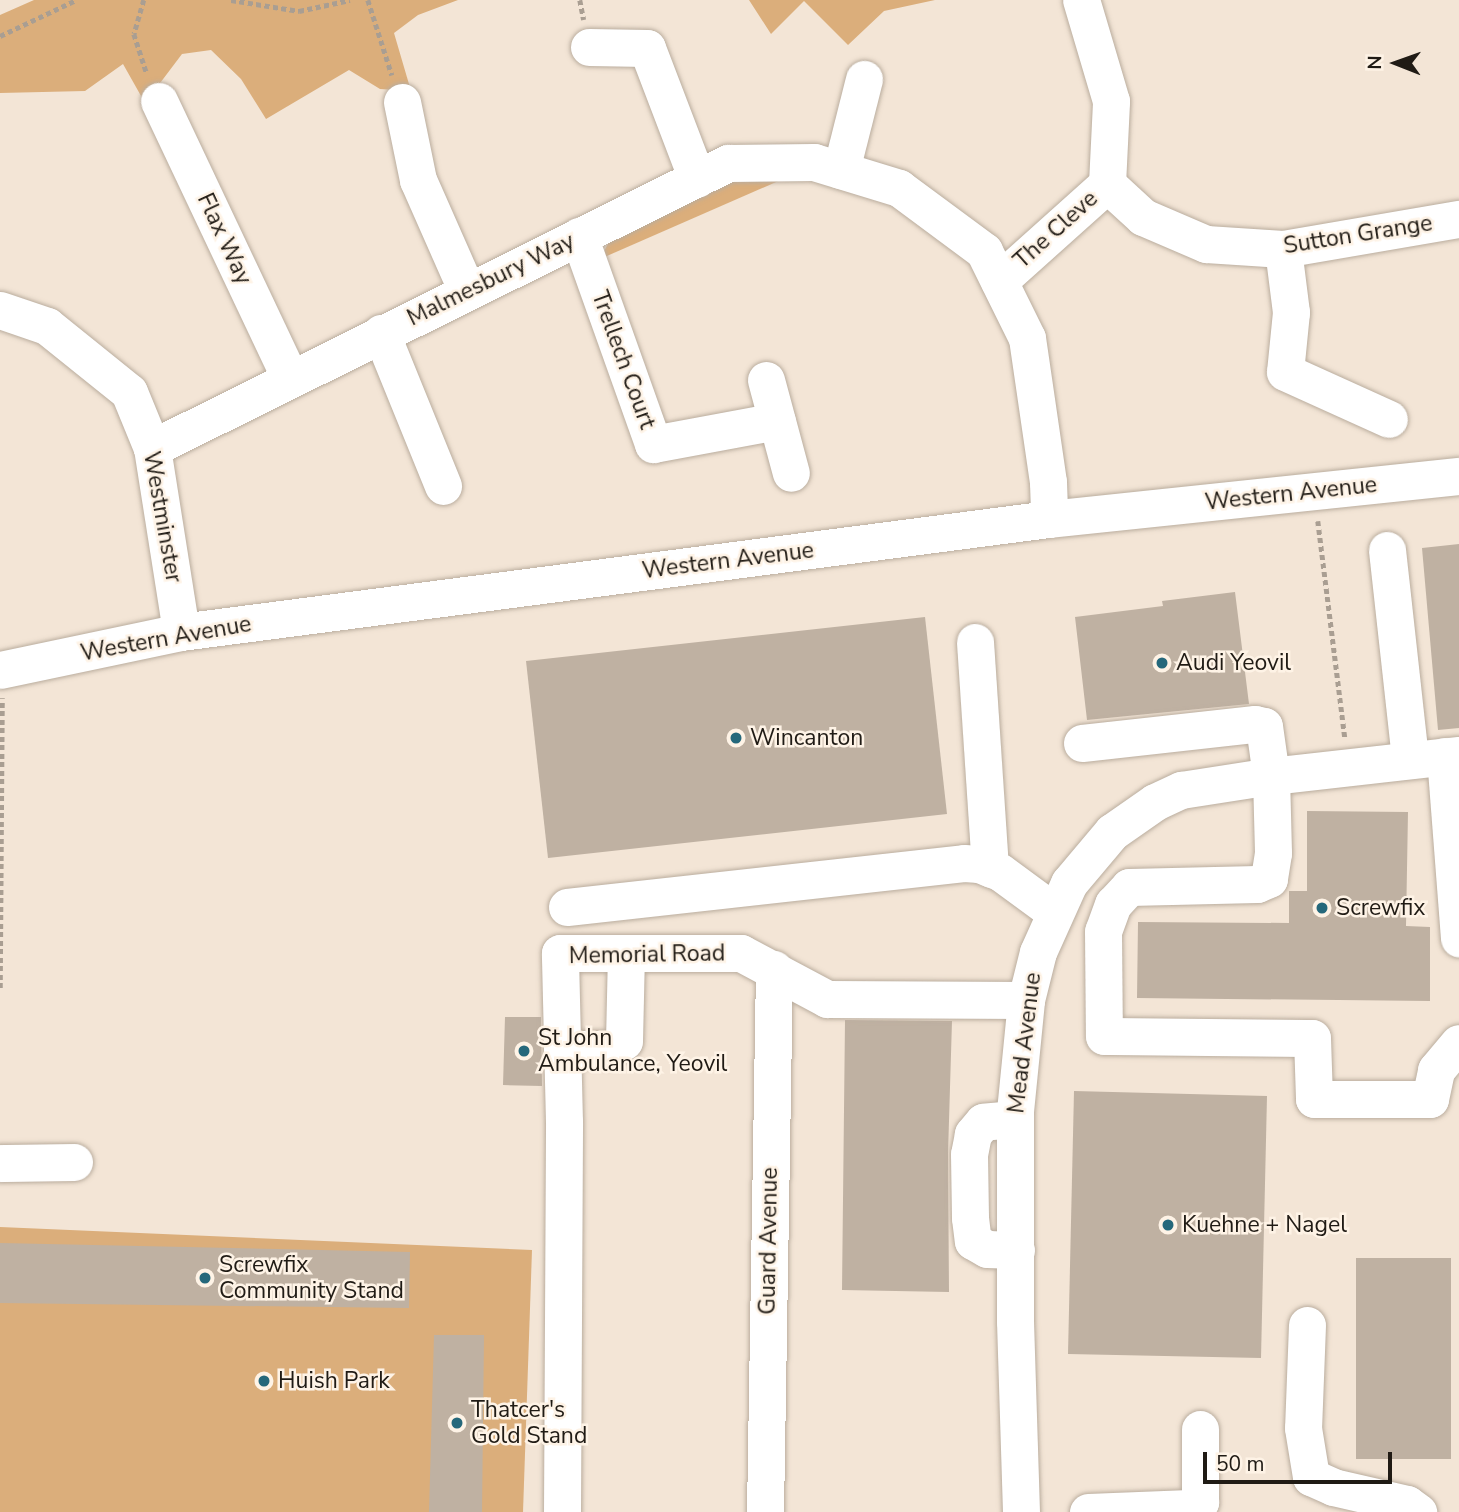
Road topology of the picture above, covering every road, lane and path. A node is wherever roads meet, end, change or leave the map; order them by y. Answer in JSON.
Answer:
{"nodes":[{"id":1,"x":76,"y":0,"type":"edge"},
{"id":2,"x":144,"y":0,"type":"edge"},
{"id":3,"x":231,"y":0,"type":"edge"},
{"id":4,"x":350,"y":0,"type":"edge"},
{"id":5,"x":368,"y":0,"type":"edge"},
{"id":6,"x":1073,"y":10,"type":"edge"},
{"id":7,"x":0,"y":36,"type":"edge"},
{"id":8,"x":589,"y":47,"type":"dead end"},
{"id":9,"x":864,"y":79,"type":"dead end"},
{"id":10,"x":159,"y":101,"type":"joint"},
{"id":11,"x":402,"y":102,"type":"joint"},
{"id":12,"x":841,"y":170,"type":"junction"},
{"id":13,"x":697,"y":178,"type":"junction"},
{"id":14,"x":1107,"y":184,"type":"junction"},
{"id":15,"x":1459,"y":219,"type":"edge"},
{"id":16,"x":579,"y":236,"type":"junction"},
{"id":17,"x":1283,"y":249,"type":"junction"},
{"id":18,"x":999,"y":281,"type":"junction"},
{"id":19,"x":467,"y":291,"type":"junction"},
{"id":20,"x":0,"y":310,"type":"edge"},
{"id":21,"x":381,"y":333,"type":"junction"},
{"id":22,"x":290,"y":378,"type":"junction"},
{"id":23,"x":766,"y":380,"type":"dead end"},
{"id":24,"x":1389,"y":419,"type":"dead end"},
{"id":25,"x":777,"y":421,"type":"junction"},
{"id":26,"x":152,"y":448,"type":"junction"},
{"id":27,"x":791,"y":472,"type":"dead end"},
{"id":28,"x":1459,"y":476,"type":"edge"},
{"id":29,"x":443,"y":486,"type":"dead end"},
{"id":30,"x":1315,"y":492,"type":"junction"},
{"id":31,"x":1049,"y":519,"type":"junction"},
{"id":32,"x":1387,"y":550,"type":"dead end"},
{"id":33,"x":181,"y":632,"type":"junction"},
{"id":34,"x":975,"y":642,"type":"dead end"},
{"id":35,"x":1,"y":670,"type":"edge"},
{"id":36,"x":1082,"y":743,"type":"dead end"},
{"id":37,"x":1438,"y":757,"type":"edge"},
{"id":38,"x":1348,"y":767,"type":"junction"},
{"id":39,"x":1272,"y":776,"type":"junction"},
{"id":40,"x":990,"y":869,"type":"junction"},
{"id":41,"x":567,"y":907,"type":"dead end"},
{"id":42,"x":1054,"y":911,"type":"junction"},
{"id":43,"x":1459,"y":938,"type":"edge"},
{"id":44,"x":626,"y":953,"type":"junction"},
{"id":45,"x":774,"y":969,"type":"junction"},
{"id":46,"x":0,"y":988,"type":"edge"},
{"id":47,"x":1026,"y":1000,"type":"junction"},
{"id":48,"x":1459,"y":1043,"type":"edge"},
{"id":49,"x":562,"y":1049,"type":"junction"},
{"id":50,"x":74,"y":1162,"type":"dead end"},
{"id":51,"x":0,"y":1163,"type":"edge"},
{"id":52,"x":1307,"y":1325,"type":"dead end"},
{"id":53,"x":1200,"y":1429,"type":"dead end"},
{"id":54,"x":562,"y":1512,"type":"edge"},
{"id":55,"x":765,"y":1512,"type":"edge"},
{"id":56,"x":1021,"y":1512,"type":"edge"},
{"id":57,"x":1088,"y":1512,"type":"edge"},
{"id":58,"x":1418,"y":1512,"type":"edge"}],
"edges":[{"from":1,"to":7,"type":"path"},
{"from":2,"to":10,"type":"path"},
{"from":3,"to":4,"type":"path"},
{"from":5,"to":11,"type":"path"},
{"from":6,"to":14,"type":"street","name":"The Cleve"},
{"from":8,"to":13,"type":"street"},
{"from":9,"to":12,"type":"street"},
{"from":10,"to":22,"type":"street","name":"Flax Way"},
{"from":11,"to":19,"type":"street"},
{"from":12,"to":13,"type":"street","name":"Malmesbury Way"},
{"from":12,"to":18,"type":"street","name":"Malmesbury Way"},
{"from":13,"to":16,"type":"street","name":"Malmesbury Way"},
{"from":14,"to":17,"type":"street","name":"Sutton Grange"},
{"from":14,"to":18,"type":"street","name":"The Cleve"},
{"from":15,"to":17,"type":"street","name":"Sutton Grange"},
{"from":16,"to":19,"type":"street","name":"Malmesbury Way"},
{"from":16,"to":25,"type":"street","name":"Trellech Court"},
{"from":17,"to":24,"type":"street"},
{"from":18,"to":31,"type":"street","name":"Malmesbury Way"},
{"from":19,"to":21,"type":"street","name":"Malmesbury Way"},
{"from":20,"to":26,"type":"street","name":"Westminster"},
{"from":21,"to":22,"type":"street","name":"Malmesbury Way"},
{"from":21,"to":29,"type":"street"},
{"from":22,"to":26,"type":"street","name":"Malmesbury Way"},
{"from":23,"to":25,"type":"street"},
{"from":25,"to":27,"type":"street"},
{"from":26,"to":33,"type":"street","name":"Westminster"},
{"from":28,"to":30,"type":"street","name":"Western Avenue"},
{"from":30,"to":31,"type":"street","name":"Western Avenue"},
{"from":30,"to":38,"type":"path"},
{"from":31,"to":33,"type":"street","name":"Western Avenue"},
{"from":32,"to":37,"type":"street"},
{"from":33,"to":35,"type":"street","name":"Western Avenue"},
{"from":34,"to":40,"type":"street"},
{"from":35,"to":46,"type":"path"},
{"from":36,"to":39,"type":"street"},
{"from":37,"to":38,"type":"street","name":"Mead Avenue"},
{"from":37,"to":43,"type":"street"},
{"from":38,"to":39,"type":"street","name":"Mead Avenue"},
{"from":39,"to":42,"type":"street","name":"Mead Avenue"},
{"from":39,"to":48,"type":"street"},
{"from":40,"to":41,"type":"street"},
{"from":40,"to":42,"type":"street"},
{"from":42,"to":47,"type":"street","name":"Mead Avenue"},
{"from":44,"to":45,"type":"street","name":"Memorial Road"},
{"from":44,"to":49,"type":"street"},
{"from":44,"to":49,"type":"street","name":"Memorial Road"},
{"from":45,"to":47,"type":"street","name":"Memorial Road"},
{"from":45,"to":55,"type":"street","name":"Guard Avenue"},
{"from":47,"to":56,"type":"street","name":"Mead Avenue"},
{"from":49,"to":54,"type":"street","name":"Memorial Road"},
{"from":50,"to":51,"type":"street"},
{"from":52,"to":58,"type":"street"},
{"from":53,"to":57,"type":"street"}]}
